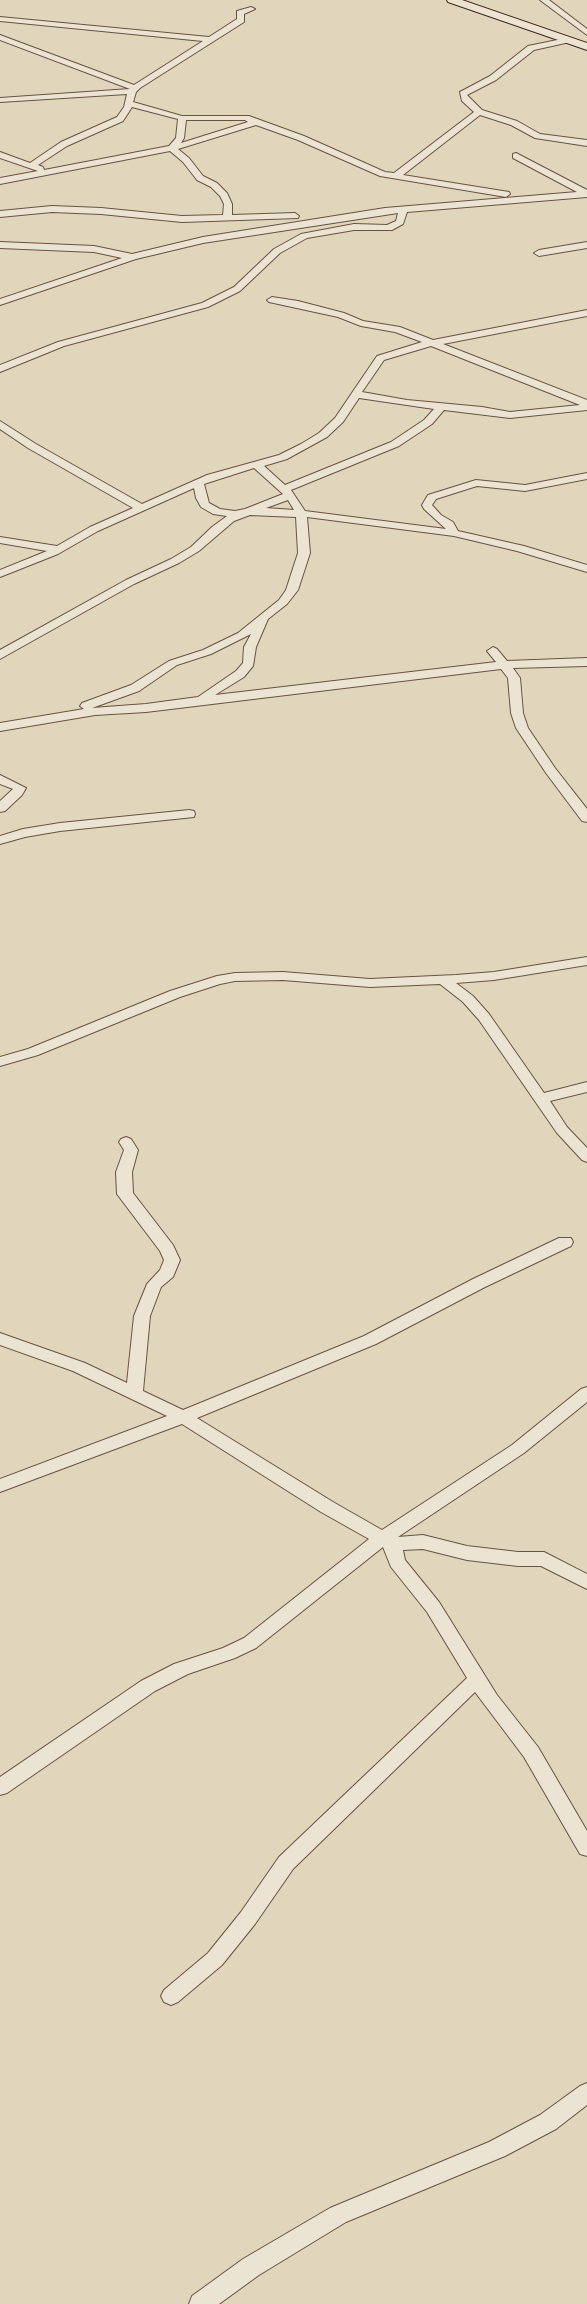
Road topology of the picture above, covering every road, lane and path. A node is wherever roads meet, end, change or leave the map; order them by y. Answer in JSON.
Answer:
{"nodes":[{"id":1,"x":452,"y":0,"type":"edge"},
{"id":2,"x":544,"y":0,"type":"edge"},
{"id":3,"x":251,"y":9,"type":"dead end"},
{"id":4,"x":0,"y":19,"type":"edge"},
{"id":5,"x":587,"y":33,"type":"edge"},
{"id":6,"x":0,"y":38,"type":"edge"},
{"id":7,"x":207,"y":39,"type":"junction"},
{"id":8,"x":567,"y":40,"type":"junction"},
{"id":9,"x":587,"y":48,"type":"edge"},
{"id":10,"x":133,"y":89,"type":"junction"},
{"id":11,"x":0,"y":100,"type":"edge"},
{"id":12,"x":128,"y":103,"type":"junction"},
{"id":13,"x":478,"y":112,"type":"junction"},
{"id":14,"x":182,"y":118,"type":"junction"},
{"id":15,"x":256,"y":122,"type":"junction"},
{"id":16,"x":587,"y":144,"type":"edge"},
{"id":17,"x":172,"y":148,"type":"junction"},
{"id":18,"x":0,"y":155,"type":"edge"},
{"id":19,"x":516,"y":156,"type":"dead end"},
{"id":20,"x":31,"y":166,"type":"junction"},
{"id":21,"x":47,"y":172,"type":"junction"},
{"id":22,"x":394,"y":177,"type":"junction"},
{"id":23,"x":0,"y":181,"type":"edge"},
{"id":24,"x":587,"y":194,"type":"edge"},
{"id":25,"x":539,"y":198,"type":"junction"},
{"id":26,"x":403,"y":209,"type":"junction"},
{"id":27,"x":0,"y":214,"type":"edge"},
{"id":28,"x":346,"y":215,"type":"junction"},
{"id":29,"x":227,"y":217,"type":"junction"},
{"id":30,"x":0,"y":245,"type":"edge"},
{"id":31,"x":587,"y":245,"type":"edge"},
{"id":32,"x":539,"y":253,"type":"dead end"},
{"id":33,"x":133,"y":258,"type":"junction"},
{"id":34,"x":272,"y":300,"type":"dead end"},
{"id":35,"x":0,"y":302,"type":"edge"},
{"id":36,"x":587,"y":313,"type":"edge"},
{"id":37,"x":431,"y":343,"type":"junction"},
{"id":38,"x":0,"y":369,"type":"edge"},
{"id":39,"x":355,"y":394,"type":"junction"},
{"id":40,"x":587,"y":406,"type":"edge"},
{"id":41,"x":441,"y":407,"type":"junction"},
{"id":42,"x":0,"y":424,"type":"edge"},
{"id":43,"x":256,"y":464,"type":"junction"},
{"id":44,"x":587,"y":476,"type":"edge"},
{"id":45,"x":199,"y":482,"type":"junction"},
{"id":46,"x":287,"y":492,"type":"junction"},
{"id":47,"x":141,"y":508,"type":"junction"},
{"id":48,"x":245,"y":512,"type":"junction"},
{"id":49,"x":301,"y":513,"type":"junction"},
{"id":50,"x":454,"y":534,"type":"junction"},
{"id":51,"x":0,"y":540,"type":"edge"},
{"id":52,"x":58,"y":549,"type":"junction"},
{"id":53,"x":587,"y":569,"type":"edge"},
{"id":54,"x":0,"y":574,"type":"edge"},
{"id":55,"x":264,"y":617,"type":"junction"},
{"id":56,"x":493,"y":651,"type":"dead end"},
{"id":57,"x":0,"y":655,"type":"edge"},
{"id":58,"x":587,"y":662,"type":"edge"},
{"id":59,"x":503,"y":665,"type":"junction"},
{"id":60,"x":199,"y":701,"type":"junction"},
{"id":61,"x":71,"y":714,"type":"junction"},
{"id":62,"x":0,"y":727,"type":"edge"},
{"id":63,"x":0,"y":779,"type":"edge"},
{"id":64,"x":0,"y":808,"type":"edge"},
{"id":65,"x":188,"y":814,"type":"dead end"},
{"id":66,"x":587,"y":818,"type":"edge"},
{"id":67,"x":0,"y":840,"type":"edge"},
{"id":68,"x":587,"y":961,"type":"edge"},
{"id":69,"x":442,"y":979,"type":"junction"},
{"id":70,"x":0,"y":1062,"type":"edge"},
{"id":71,"x":587,"y":1087,"type":"edge"},
{"id":72,"x":540,"y":1099,"type":"junction"},
{"id":73,"x":126,"y":1142,"type":"dead end"},
{"id":74,"x":587,"y":1157,"type":"edge"},
{"id":75,"x":565,"y":1242,"type":"dead end"},
{"id":76,"x":0,"y":1339,"type":"edge"},
{"id":77,"x":135,"y":1393,"type":"junction"},
{"id":78,"x":587,"y":1393,"type":"edge"},
{"id":79,"x":183,"y":1417,"type":"junction"},
{"id":80,"x":0,"y":1486,"type":"edge"},
{"id":81,"x":387,"y":1541,"type":"junction"},
{"id":82,"x":587,"y":1582,"type":"edge"},
{"id":83,"x":478,"y":1678,"type":"junction"},
{"id":84,"x":0,"y":1787,"type":"edge"},
{"id":85,"x":587,"y":1848,"type":"edge"},
{"id":86,"x":170,"y":1996,"type":"dead end"},
{"id":87,"x":587,"y":2093,"type":"edge"},
{"id":88,"x":200,"y":2304,"type":"edge"}],
"edges":[{"from":1,"to":8,"type":"street"},
{"from":2,"to":5,"type":"street"},
{"from":3,"to":7,"type":"street"},
{"from":4,"to":7,"type":"street"},
{"from":6,"to":10,"type":"street"},
{"from":7,"to":10,"type":"street"},
{"from":8,"to":9,"type":"street"},
{"from":8,"to":13,"type":"street"},
{"from":10,"to":11,"type":"street"},
{"from":10,"to":12,"type":"street"},
{"from":12,"to":14,"type":"street"},
{"from":12,"to":20,"type":"street"},
{"from":13,"to":16,"type":"street"},
{"from":13,"to":22,"type":"street"},
{"from":14,"to":15,"type":"street"},
{"from":14,"to":17,"type":"street"},
{"from":15,"to":17,"type":"street"},
{"from":15,"to":22,"type":"street"},
{"from":17,"to":21,"type":"street"},
{"from":17,"to":29,"type":"street"},
{"from":18,"to":20,"type":"street"},
{"from":19,"to":24,"type":"street"},
{"from":20,"to":21,"type":"street"},
{"from":21,"to":23,"type":"street"},
{"from":22,"to":25,"type":"street"},
{"from":24,"to":25,"type":"street"},
{"from":25,"to":26,"type":"street"},
{"from":26,"to":28,"type":"street"},
{"from":26,"to":38,"type":"street"},
{"from":27,"to":29,"type":"street"},
{"from":28,"to":29,"type":"street"},
{"from":28,"to":33,"type":"street"},
{"from":30,"to":33,"type":"street"},
{"from":31,"to":32,"type":"street"},
{"from":33,"to":35,"type":"street"},
{"from":34,"to":37,"type":"street"},
{"from":36,"to":37,"type":"street"},
{"from":37,"to":39,"type":"street"},
{"from":37,"to":40,"type":"street"},
{"from":39,"to":41,"type":"street"},
{"from":39,"to":43,"type":"street"},
{"from":40,"to":41,"type":"street"},
{"from":41,"to":46,"type":"street"},
{"from":42,"to":47,"type":"street"},
{"from":43,"to":45,"type":"street"},
{"from":43,"to":46,"type":"street"},
{"from":44,"to":50,"type":"street"},
{"from":45,"to":47,"type":"street"},
{"from":45,"to":48,"type":"street"},
{"from":46,"to":48,"type":"street"},
{"from":46,"to":49,"type":"street"},
{"from":47,"to":52,"type":"street"},
{"from":48,"to":49,"type":"street"},
{"from":48,"to":57,"type":"street"},
{"from":49,"to":50,"type":"street"},
{"from":49,"to":55,"type":"street"},
{"from":50,"to":53,"type":"street"},
{"from":51,"to":52,"type":"street"},
{"from":52,"to":54,"type":"street"},
{"from":55,"to":60,"type":"street"},
{"from":55,"to":61,"type":"street"},
{"from":56,"to":59,"type":"street"},
{"from":58,"to":59,"type":"street"},
{"from":59,"to":60,"type":"street"},
{"from":59,"to":66,"type":"street"},
{"from":60,"to":61,"type":"street"},
{"from":61,"to":62,"type":"street"},
{"from":63,"to":64,"type":"street"},
{"from":65,"to":67,"type":"street"},
{"from":68,"to":69,"type":"street"},
{"from":69,"to":70,"type":"street"},
{"from":69,"to":72,"type":"street"},
{"from":71,"to":72,"type":"street"},
{"from":72,"to":74,"type":"street"},
{"from":73,"to":77,"type":"street"},
{"from":75,"to":79,"type":"street"},
{"from":76,"to":77,"type":"street"},
{"from":77,"to":79,"type":"street"},
{"from":78,"to":81,"type":"street"},
{"from":79,"to":80,"type":"street"},
{"from":79,"to":81,"type":"street"},
{"from":81,"to":82,"type":"street"},
{"from":81,"to":83,"type":"street"},
{"from":81,"to":84,"type":"street"},
{"from":83,"to":85,"type":"street"},
{"from":83,"to":86,"type":"street"},
{"from":87,"to":88,"type":"street"}]}
